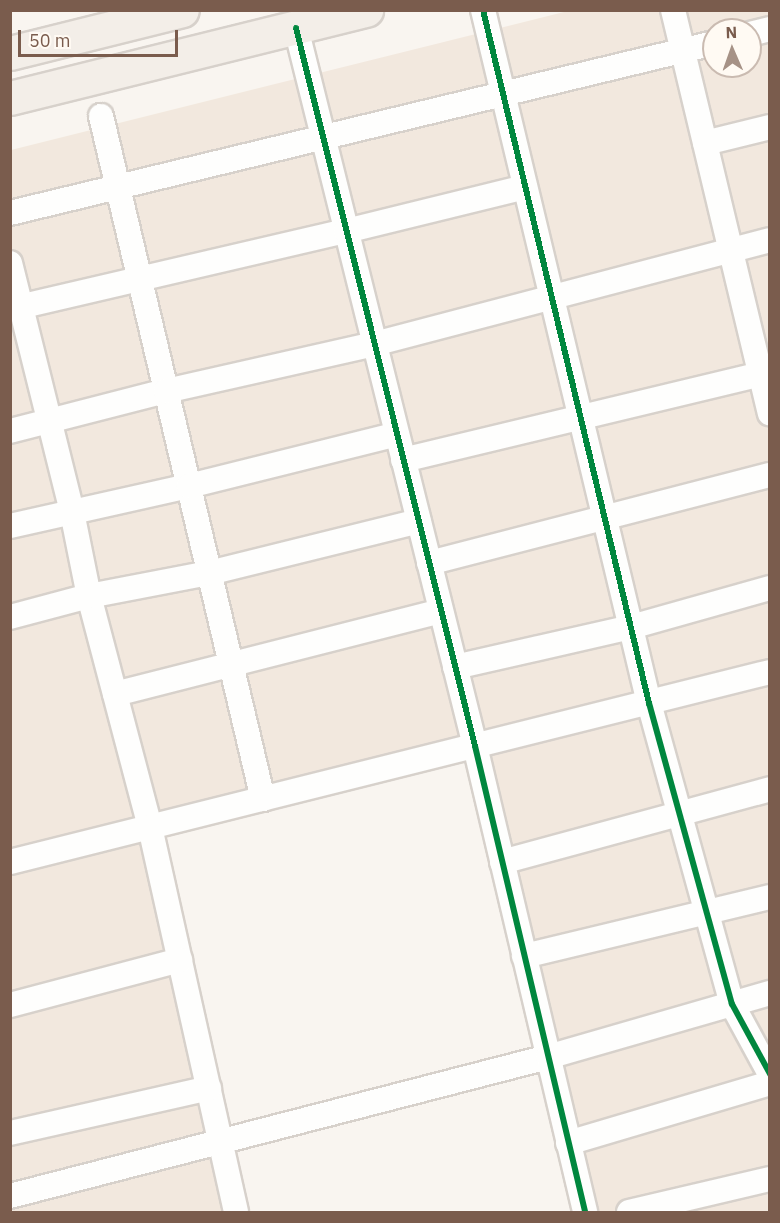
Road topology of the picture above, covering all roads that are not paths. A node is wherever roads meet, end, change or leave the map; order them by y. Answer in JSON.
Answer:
{"nodes":[{"id":1,"x":183,"y":10,"type":"edge"},
{"id":2,"x":366,"y":10,"type":"edge"},
{"id":3,"x":483,"y":10,"type":"edge"},
{"id":4,"x":673,"y":10,"type":"edge"},
{"id":5,"x":296,"y":28,"type":"junction"},
{"id":6,"x":702,"y":46,"type":"edge"},
{"id":7,"x":683,"y":51,"type":"junction"},
{"id":8,"x":10,"y":53,"type":"edge"},
{"id":9,"x":503,"y":94,"type":"junction"},
{"id":10,"x":10,"y":98,"type":"edge"},
{"id":11,"x":101,"y":116,"type":"dead end"},
{"id":12,"x":770,"y":127,"type":"edge"},
{"id":13,"x":323,"y":139,"type":"junction"},
{"id":14,"x":705,"y":142,"type":"junction"},
{"id":15,"x":525,"y":186,"type":"junction"},
{"id":16,"x":10,"y":213,"type":"edge"},
{"id":17,"x":346,"y":231,"type":"junction"},
{"id":18,"x":770,"y":240,"type":"edge"},
{"id":19,"x":730,"y":249,"type":"junction"},
{"id":20,"x":10,"y":263,"type":"edge"},
{"id":21,"x":140,"y":280,"type":"junction"},
{"id":22,"x":552,"y":298,"type":"junction"},
{"id":23,"x":16,"y":307,"type":"edge"},
{"id":24,"x":374,"y":344,"type":"junction"},
{"id":25,"x":765,"y":373,"type":"edge"},
{"id":26,"x":166,"y":391,"type":"junction"},
{"id":27,"x":770,"y":413,"type":"edge"},
{"id":28,"x":581,"y":418,"type":"junction"},
{"id":29,"x":50,"y":422,"type":"junction"},
{"id":30,"x":10,"y":431,"type":"edge"},
{"id":31,"x":397,"y":434,"type":"junction"},
{"id":32,"x":404,"y":460,"type":"junction"},
{"id":33,"x":770,"y":475,"type":"edge"},
{"id":34,"x":189,"y":486,"type":"junction"},
{"id":35,"x":72,"y":512,"type":"junction"},
{"id":36,"x":605,"y":518,"type":"junction"},
{"id":37,"x":418,"y":521,"type":"junction"},
{"id":38,"x":10,"y":526,"type":"edge"},
{"id":39,"x":429,"y":563,"type":"junction"},
{"id":40,"x":209,"y":573,"type":"junction"},
{"id":41,"x":770,"y":588,"type":"edge"},
{"id":42,"x":89,"y":596,"type":"junction"},
{"id":43,"x":441,"y":611,"type":"junction"},
{"id":44,"x":10,"y":617,"type":"edge"},
{"id":45,"x":631,"y":627,"type":"junction"},
{"id":46,"x":231,"y":663,"type":"junction"},
{"id":47,"x":455,"y":667,"type":"junction"},
{"id":48,"x":770,"y":672,"type":"edge"},
{"id":49,"x":115,"y":694,"type":"junction"},
{"id":50,"x":649,"y":703,"type":"junction"},
{"id":51,"x":475,"y":746,"type":"junction"},
{"id":52,"x":770,"y":789,"type":"edge"},
{"id":53,"x":263,"y":799,"type":"junction"},
{"id":54,"x":679,"y":812,"type":"junction"},
{"id":55,"x":150,"y":827,"type":"junction"},
{"id":56,"x":10,"y":862,"type":"edge"},
{"id":57,"x":502,"y":862,"type":"junction"},
{"id":58,"x":770,"y":897,"type":"edge"},
{"id":59,"x":707,"y":913,"type":"junction"},
{"id":60,"x":524,"y":956,"type":"junction"},
{"id":61,"x":180,"y":960,"type":"junction"},
{"id":62,"x":770,"y":993,"type":"edge"},
{"id":63,"x":732,"y":1004,"type":"junction"},
{"id":64,"x":10,"y":1005,"type":"edge"},
{"id":65,"x":548,"y":1057,"type":"junction"},
{"id":66,"x":770,"y":1074,"type":"edge"},
{"id":67,"x":770,"y":1083,"type":"edge"},
{"id":68,"x":208,"y":1088,"type":"junction"},
{"id":69,"x":10,"y":1133,"type":"edge"},
{"id":70,"x":568,"y":1143,"type":"junction"},
{"id":71,"x":221,"y":1144,"type":"junction"},
{"id":72,"x":770,"y":1179,"type":"edge"},
{"id":73,"x":10,"y":1196,"type":"edge"},
{"id":74,"x":236,"y":1212,"type":"edge"},
{"id":75,"x":585,"y":1212,"type":"edge"},
{"id":76,"x":629,"y":1212,"type":"edge"}],
"edges":[{"from":1,"to":8,"type":"main road"},
{"from":2,"to":5,"type":"main road"},
{"from":3,"to":9,"type":"street"},
{"from":4,"to":7,"type":"street"},
{"from":5,"to":10,"type":"main road"},
{"from":5,"to":13,"type":"street"},
{"from":6,"to":7,"type":"street"},
{"from":7,"to":9,"type":"street"},
{"from":7,"to":14,"type":"street"},
{"from":9,"to":13,"type":"street"},
{"from":9,"to":15,"type":"street"},
{"from":11,"to":21,"type":"street"},
{"from":12,"to":14,"type":"street"},
{"from":13,"to":16,"type":"street"},
{"from":13,"to":17,"type":"street"},
{"from":14,"to":19,"type":"street"},
{"from":15,"to":17,"type":"street"},
{"from":15,"to":22,"type":"street"},
{"from":17,"to":21,"type":"street"},
{"from":17,"to":24,"type":"street"},
{"from":18,"to":19,"type":"street"},
{"from":19,"to":22,"type":"street"},
{"from":19,"to":25,"type":"street"},
{"from":20,"to":23,"type":"street"},
{"from":21,"to":23,"type":"street"},
{"from":21,"to":26,"type":"street"},
{"from":22,"to":24,"type":"street"},
{"from":22,"to":28,"type":"street"},
{"from":23,"to":29,"type":"street"},
{"from":24,"to":26,"type":"street"},
{"from":24,"to":31,"type":"street"},
{"from":25,"to":27,"type":"street"},
{"from":25,"to":28,"type":"street"},
{"from":26,"to":29,"type":"street"},
{"from":26,"to":34,"type":"street"},
{"from":28,"to":32,"type":"street"},
{"from":28,"to":36,"type":"street"},
{"from":29,"to":30,"type":"street"},
{"from":29,"to":35,"type":"street"},
{"from":31,"to":32,"type":"street"},
{"from":31,"to":34,"type":"street"},
{"from":32,"to":37,"type":"street"},
{"from":33,"to":36,"type":"street"},
{"from":34,"to":35,"type":"street"},
{"from":34,"to":40,"type":"street"},
{"from":35,"to":38,"type":"street"},
{"from":35,"to":42,"type":"street"},
{"from":36,"to":39,"type":"street"},
{"from":36,"to":45,"type":"street"},
{"from":37,"to":39,"type":"street"},
{"from":37,"to":40,"type":"street"},
{"from":39,"to":43,"type":"street"},
{"from":40,"to":42,"type":"street"},
{"from":40,"to":46,"type":"street"},
{"from":41,"to":45,"type":"street"},
{"from":42,"to":44,"type":"street"},
{"from":42,"to":49,"type":"street"},
{"from":43,"to":46,"type":"street"},
{"from":43,"to":47,"type":"street"},
{"from":45,"to":47,"type":"street"},
{"from":45,"to":50,"type":"street"},
{"from":46,"to":49,"type":"street"},
{"from":46,"to":53,"type":"street"},
{"from":47,"to":51,"type":"street"},
{"from":48,"to":50,"type":"street"},
{"from":49,"to":55,"type":"street"},
{"from":50,"to":51,"type":"street"},
{"from":50,"to":54,"type":"street"},
{"from":51,"to":53,"type":"street"},
{"from":51,"to":57,"type":"street"},
{"from":52,"to":54,"type":"street"},
{"from":53,"to":55,"type":"street"},
{"from":54,"to":57,"type":"street"},
{"from":54,"to":59,"type":"street"},
{"from":55,"to":56,"type":"street"},
{"from":55,"to":61,"type":"street"},
{"from":57,"to":60,"type":"street"},
{"from":58,"to":59,"type":"street"},
{"from":59,"to":60,"type":"street"},
{"from":59,"to":63,"type":"street"},
{"from":60,"to":65,"type":"street"},
{"from":61,"to":64,"type":"street"},
{"from":61,"to":68,"type":"street"},
{"from":62,"to":63,"type":"street"},
{"from":63,"to":65,"type":"street"},
{"from":63,"to":66,"type":"street"},
{"from":65,"to":70,"type":"street"},
{"from":65,"to":71,"type":"street"},
{"from":67,"to":70,"type":"street"},
{"from":68,"to":69,"type":"street"},
{"from":68,"to":71,"type":"street"},
{"from":70,"to":75,"type":"street"},
{"from":71,"to":73,"type":"street"},
{"from":71,"to":74,"type":"street"},
{"from":72,"to":76,"type":"street"}]}
